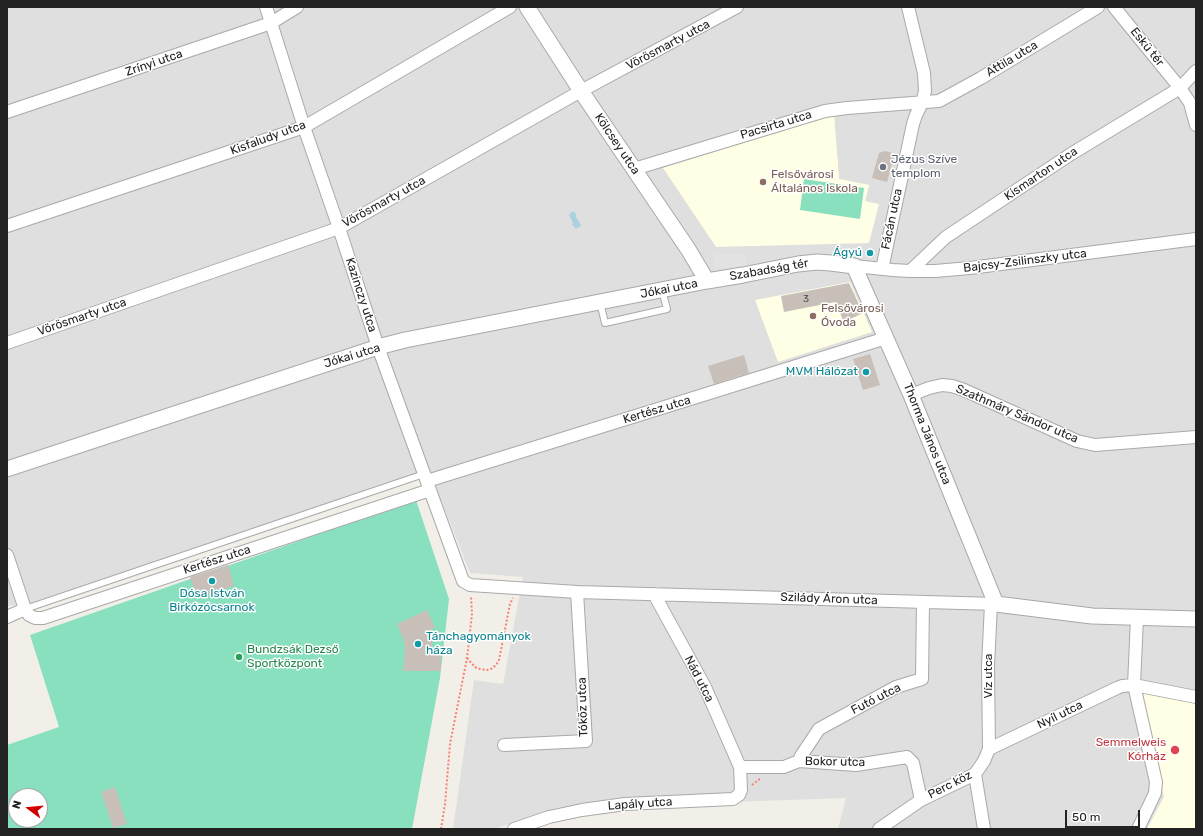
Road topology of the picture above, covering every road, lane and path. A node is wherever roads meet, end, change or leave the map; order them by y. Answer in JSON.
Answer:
{"nodes":[{"id":1,"x":266,"y":7,"type":"edge"},
{"id":2,"x":297,"y":7,"type":"edge"},
{"id":3,"x":510,"y":7,"type":"edge"},
{"id":4,"x":527,"y":7,"type":"edge"},
{"id":5,"x":737,"y":7,"type":"edge"},
{"id":6,"x":908,"y":7,"type":"edge"},
{"id":7,"x":1098,"y":7,"type":"edge"},
{"id":8,"x":1114,"y":7,"type":"edge"},
{"id":9,"x":271,"y":23,"type":"junction"},
{"id":10,"x":1196,"y":71,"type":"edge"},
{"id":11,"x":1180,"y":88,"type":"junction"},
{"id":12,"x":581,"y":91,"type":"junction"},
{"id":13,"x":922,"y":102,"type":"junction"},
{"id":14,"x":7,"y":112,"type":"edge"},
{"id":15,"x":1196,"y":125,"type":"edge"},
{"id":16,"x":304,"y":127,"type":"junction"},
{"id":17,"x":634,"y":169,"type":"junction"},
{"id":18,"x":7,"y":226,"type":"edge"},
{"id":19,"x":339,"y":228,"type":"junction"},
{"id":20,"x":1196,"y":239,"type":"edge"},
{"id":21,"x":854,"y":266,"type":"junction"},
{"id":22,"x":882,"y":269,"type":"junction"},
{"id":23,"x":910,"y":271,"type":"junction"},
{"id":24,"x":708,"y":281,"type":"junction"},
{"id":25,"x":662,"y":290,"type":"junction"},
{"id":26,"x":600,"y":302,"type":"junction"},
{"id":27,"x":886,"y":338,"type":"junction"},
{"id":28,"x":7,"y":342,"type":"edge"},
{"id":29,"x":378,"y":347,"type":"junction"},
{"id":30,"x":911,"y":395,"type":"junction"},
{"id":31,"x":1196,"y":437,"type":"edge"},
{"id":32,"x":7,"y":469,"type":"edge"},
{"id":33,"x":427,"y":482,"type":"junction"},
{"id":34,"x":7,"y":555,"type":"edge"},
{"id":35,"x":467,"y":583,"type":"junction"},
{"id":36,"x":517,"y":588,"type":"junction"},
{"id":37,"x":577,"y":592,"type":"junction"},
{"id":38,"x":654,"y":594,"type":"junction"},
{"id":39,"x":923,"y":602,"type":"junction"},
{"id":40,"x":993,"y":604,"type":"junction"},
{"id":41,"x":25,"y":609,"type":"junction"},
{"id":42,"x":7,"y":617,"type":"edge"},
{"id":43,"x":1137,"y":618,"type":"junction"},
{"id":44,"x":1196,"y":619,"type":"edge"},
{"id":45,"x":467,"y":658,"type":"junction"},
{"id":46,"x":1134,"y":685,"type":"junction"},
{"id":47,"x":1196,"y":697,"type":"edge"},
{"id":48,"x":504,"y":745,"type":"dead end"},
{"id":49,"x":989,"y":749,"type":"junction"},
{"id":50,"x":799,"y":761,"type":"junction"},
{"id":51,"x":740,"y":767,"type":"junction"},
{"id":52,"x":975,"y":774,"type":"junction"},
{"id":53,"x":921,"y":800,"type":"junction"},
{"id":54,"x":441,"y":829,"type":"edge"},
{"id":55,"x":514,"y":829,"type":"edge"},
{"id":56,"x":880,"y":829,"type":"edge"},
{"id":57,"x":984,"y":829,"type":"edge"},
{"id":58,"x":1138,"y":829,"type":"edge"}],
"edges":[{"from":1,"to":9,"type":"street","name":"Kazinczy utca"},
{"from":2,"to":9,"type":"street","name":"Zrínyi utca"},
{"from":3,"to":16,"type":"street","name":"Kisfaludy utca"},
{"from":4,"to":12,"type":"street","name":"Kölcsey utca"},
{"from":5,"to":12,"type":"street","name":"Vörösmarty utca"},
{"from":6,"to":13,"type":"street","name":"Fácán utca"},
{"from":7,"to":13,"type":"street","name":"Attila utca"},
{"from":8,"to":11,"type":"street","name":"Eskü tér"},
{"from":9,"to":14,"type":"street","name":"Zrínyi utca"},
{"from":9,"to":16,"type":"street","name":"Kazinczy utca"},
{"from":10,"to":11,"type":"street","name":"Kismarton utca"},
{"from":11,"to":15,"type":"street","name":"Eskü tér"},
{"from":11,"to":23,"type":"street","name":"Kismarton utca"},
{"from":12,"to":17,"type":"street","name":"Kölcsey utca"},
{"from":12,"to":19,"type":"street","name":"Vörösmarty utca"},
{"from":13,"to":17,"type":"street","name":"Pacsirta utca"},
{"from":13,"to":22,"type":"street","name":"Fácán utca"},
{"from":16,"to":18,"type":"street","name":"Kisfaludy utca"},
{"from":16,"to":19,"type":"street","name":"Kazinczy utca"},
{"from":17,"to":24,"type":"street","name":"Kölcsey utca"},
{"from":19,"to":28,"type":"street","name":"Vörösmarty utca"},
{"from":19,"to":29,"type":"street","name":"Kazinczy utca"},
{"from":20,"to":23,"type":"street","name":"Bajcsy-Zsilinszky utca"},
{"from":21,"to":22,"type":"street","name":"Bajcsy-Zsilinszky utca"},
{"from":21,"to":24,"type":"street","name":"Szabadság tér"},
{"from":21,"to":27,"type":"street","name":"Thorma János utca"},
{"from":22,"to":23,"type":"street","name":"Bajcsy-Zsilinszky utca"},
{"from":24,"to":25,"type":"street","name":"Jókai utca"},
{"from":25,"to":26,"type":"street","name":"Jókai utca"},
{"from":25,"to":26,"type":"lane"},
{"from":26,"to":29,"type":"street","name":"Jókai utca"},
{"from":27,"to":30,"type":"street","name":"Thorma János utca"},
{"from":27,"to":33,"type":"street","name":"Kertész utca"},
{"from":29,"to":32,"type":"street","name":"Jókai utca"},
{"from":29,"to":33,"type":"street","name":"Kazinczy utca"},
{"from":30,"to":31,"type":"street","name":"Szathmáry Sándor utca"},
{"from":30,"to":40,"type":"street","name":"Thorma János utca"},
{"from":33,"to":35,"type":"street","name":"Kazinczy utca"},
{"from":33,"to":41,"type":"lane"},
{"from":33,"to":41,"type":"street","name":"Kertész utca"},
{"from":34,"to":41,"type":"street"},
{"from":35,"to":36,"type":"street","name":"Szilády Áron utca"},
{"from":35,"to":45,"type":"path"},
{"from":36,"to":37,"type":"street","name":"Szilády Áron utca"},
{"from":36,"to":45,"type":"path"},
{"from":37,"to":38,"type":"street","name":"Szilády Áron utca"},
{"from":37,"to":48,"type":"street","name":"Tóköz utca"},
{"from":38,"to":39,"type":"street","name":"Szilády Áron utca"},
{"from":38,"to":51,"type":"street","name":"Nád utca"},
{"from":39,"to":40,"type":"street","name":"Szilády Áron utca"},
{"from":39,"to":50,"type":"street","name":"Futó utca"},
{"from":40,"to":43,"type":"street","name":"Szilády Áron utca"},
{"from":40,"to":49,"type":"street","name":"Víz utca"},
{"from":41,"to":42,"type":"street"},
{"from":43,"to":44,"type":"street","name":"Szilády Áron utca"},
{"from":43,"to":46,"type":"street"},
{"from":45,"to":54,"type":"path"},
{"from":46,"to":47,"type":"street"},
{"from":46,"to":49,"type":"street","name":"Nyíl utca"},
{"from":46,"to":58,"type":"street"},
{"from":49,"to":52,"type":"street","name":"Perc köz"},
{"from":50,"to":51,"type":"street","name":"Bokor utca"},
{"from":50,"to":53,"type":"street","name":"Bokor utca"},
{"from":51,"to":55,"type":"street","name":"Lapály utca"},
{"from":52,"to":53,"type":"street","name":"Perc köz"},
{"from":52,"to":57,"type":"street"},
{"from":53,"to":56,"type":"street"}]}
